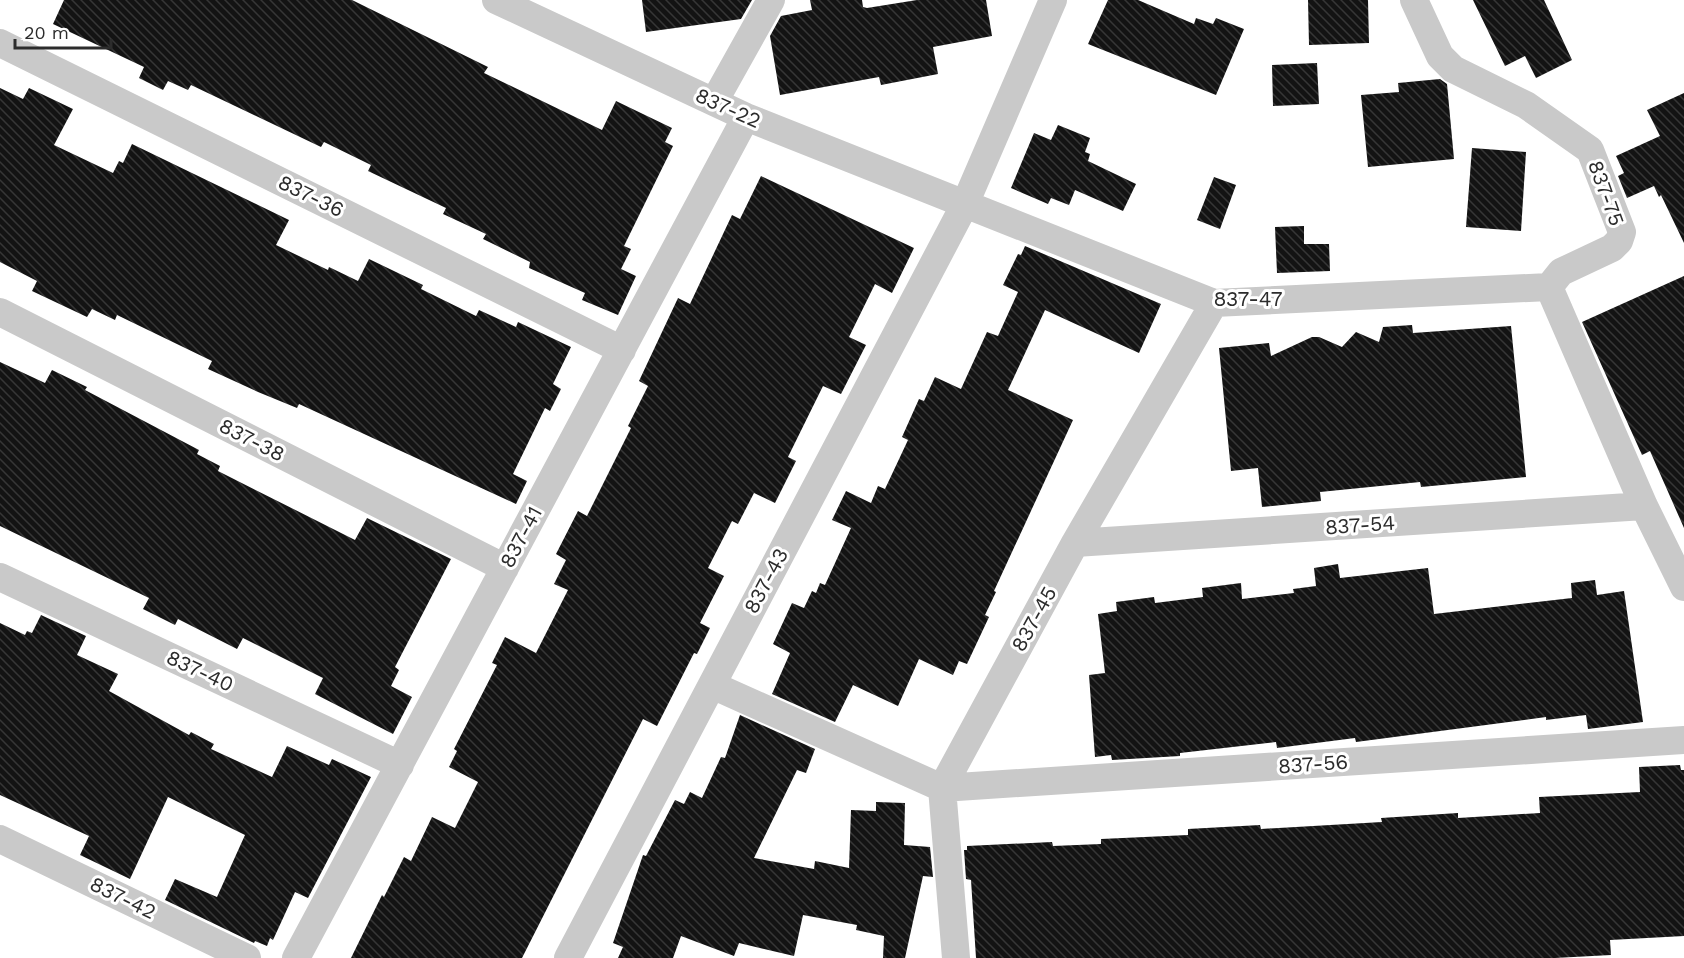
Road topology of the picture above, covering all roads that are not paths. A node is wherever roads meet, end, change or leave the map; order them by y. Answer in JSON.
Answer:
{"nodes":[{"id":1,"x":496,"y":0,"type":"edge"},
{"id":2,"x":771,"y":0,"type":"edge"},
{"id":3,"x":1053,"y":0,"type":"edge"},
{"id":4,"x":1414,"y":0,"type":"edge"},
{"id":5,"x":0,"y":43,"type":"edge"},
{"id":6,"x":714,"y":102,"type":"junction"},
{"id":7,"x":746,"y":117,"type":"junction"},
{"id":8,"x":964,"y":204,"type":"junction"},
{"id":9,"x":1549,"y":287,"type":"junction"},
{"id":10,"x":1214,"y":303,"type":"junction"},
{"id":11,"x":0,"y":312,"type":"edge"},
{"id":12,"x":622,"y":350,"type":"junction"},
{"id":13,"x":1644,"y":506,"type":"junction"},
{"id":14,"x":1076,"y":543,"type":"junction"},
{"id":15,"x":505,"y":568,"type":"junction"},
{"id":16,"x":0,"y":577,"type":"edge"},
{"id":17,"x":1684,"y":587,"type":"edge"},
{"id":18,"x":712,"y":685,"type":"junction"},
{"id":19,"x":1684,"y":740,"type":"edge"},
{"id":20,"x":400,"y":765,"type":"junction"},
{"id":21,"x":942,"y":788,"type":"junction"},
{"id":22,"x":0,"y":839,"type":"edge"},
{"id":23,"x":247,"y":958,"type":"edge"},
{"id":24,"x":297,"y":958,"type":"edge"},
{"id":25,"x":568,"y":958,"type":"edge"},
{"id":26,"x":956,"y":958,"type":"edge"}],
"edges":[{"from":1,"to":6,"type":"street","name":"837-22"},
{"from":2,"to":6,"type":"street"},
{"from":3,"to":8,"type":"street","name":"837-43"},
{"from":4,"to":9,"type":"street","name":"837-75"},
{"from":5,"to":12,"type":"street","name":"837-36"},
{"from":6,"to":7,"type":"street","name":"837-22"},
{"from":7,"to":8,"type":"street","name":"837-22"},
{"from":7,"to":12,"type":"street","name":"837-41"},
{"from":8,"to":10,"type":"street","name":"837-47"},
{"from":8,"to":18,"type":"street","name":"837-43"},
{"from":9,"to":10,"type":"street","name":"837-47"},
{"from":9,"to":13,"type":"street"},
{"from":10,"to":14,"type":"street","name":"837-45"},
{"from":11,"to":15,"type":"street","name":"837-38"},
{"from":12,"to":15,"type":"street","name":"837-41"},
{"from":13,"to":14,"type":"street","name":"837-54"},
{"from":13,"to":17,"type":"street"},
{"from":14,"to":21,"type":"street","name":"837-45"},
{"from":15,"to":20,"type":"street","name":"837-41"},
{"from":16,"to":20,"type":"street","name":"837-40"},
{"from":18,"to":21,"type":"street"},
{"from":18,"to":25,"type":"street","name":"837-43"},
{"from":19,"to":21,"type":"street","name":"837-56"},
{"from":20,"to":24,"type":"street","name":"837-41"},
{"from":21,"to":26,"type":"street"},
{"from":22,"to":23,"type":"street","name":"837-42"}]}
